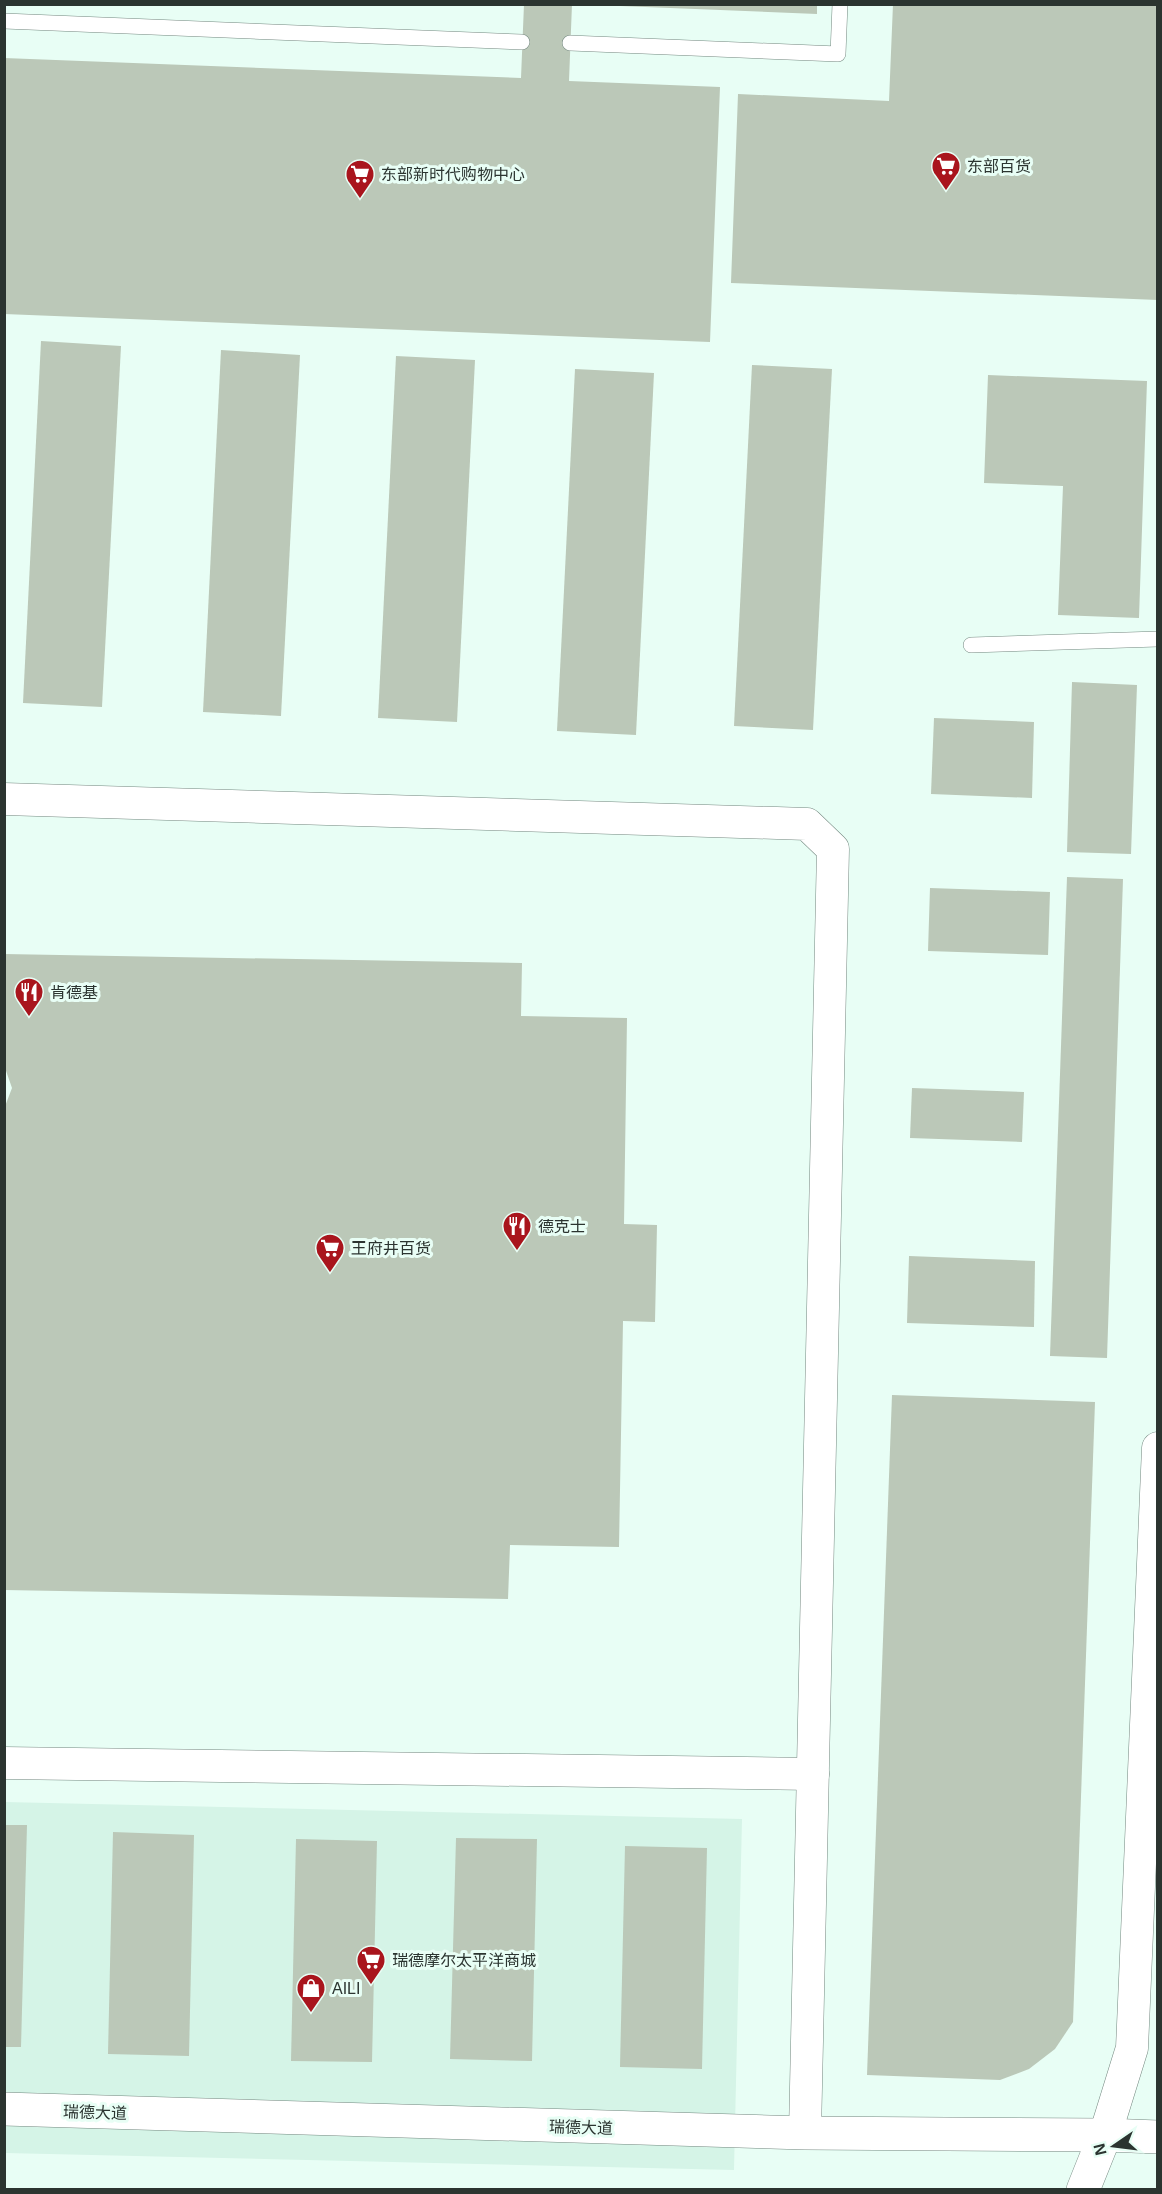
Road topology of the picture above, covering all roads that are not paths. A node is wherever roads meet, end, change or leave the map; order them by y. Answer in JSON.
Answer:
{"nodes":[{"id":1,"x":840,"y":4,"type":"edge"},
{"id":2,"x":4,"y":21,"type":"edge"},
{"id":3,"x":522,"y":42,"type":"dead end"},
{"id":4,"x":570,"y":44,"type":"dead end"},
{"id":5,"x":1158,"y":639,"type":"edge"},
{"id":6,"x":971,"y":645,"type":"dead end"},
{"id":7,"x":4,"y":799,"type":"edge"},
{"id":8,"x":1158,"y":1448,"type":"edge"},
{"id":9,"x":4,"y":1763,"type":"edge"},
{"id":10,"x":813,"y":1774,"type":"junction"},
{"id":11,"x":4,"y":2109,"type":"edge"},
{"id":12,"x":804,"y":2133,"type":"junction"},
{"id":13,"x":1105,"y":2135,"type":"junction"},
{"id":14,"x":1158,"y":2138,"type":"edge"},
{"id":15,"x":1083,"y":2190,"type":"edge"}],
"edges":[{"from":1,"to":4,"type":"lane"},
{"from":2,"to":3,"type":"lane"},
{"from":5,"to":6,"type":"lane"},
{"from":7,"to":10,"type":"street"},
{"from":8,"to":13,"type":"street"},
{"from":9,"to":10,"type":"street"},
{"from":10,"to":12,"type":"street"},
{"from":11,"to":12,"type":"street","name":"瑞德大道"},
{"from":12,"to":13,"type":"street","name":"瑞德大道"},
{"from":13,"to":14,"type":"street","name":"瑞德大道"},
{"from":13,"to":15,"type":"street"}]}
